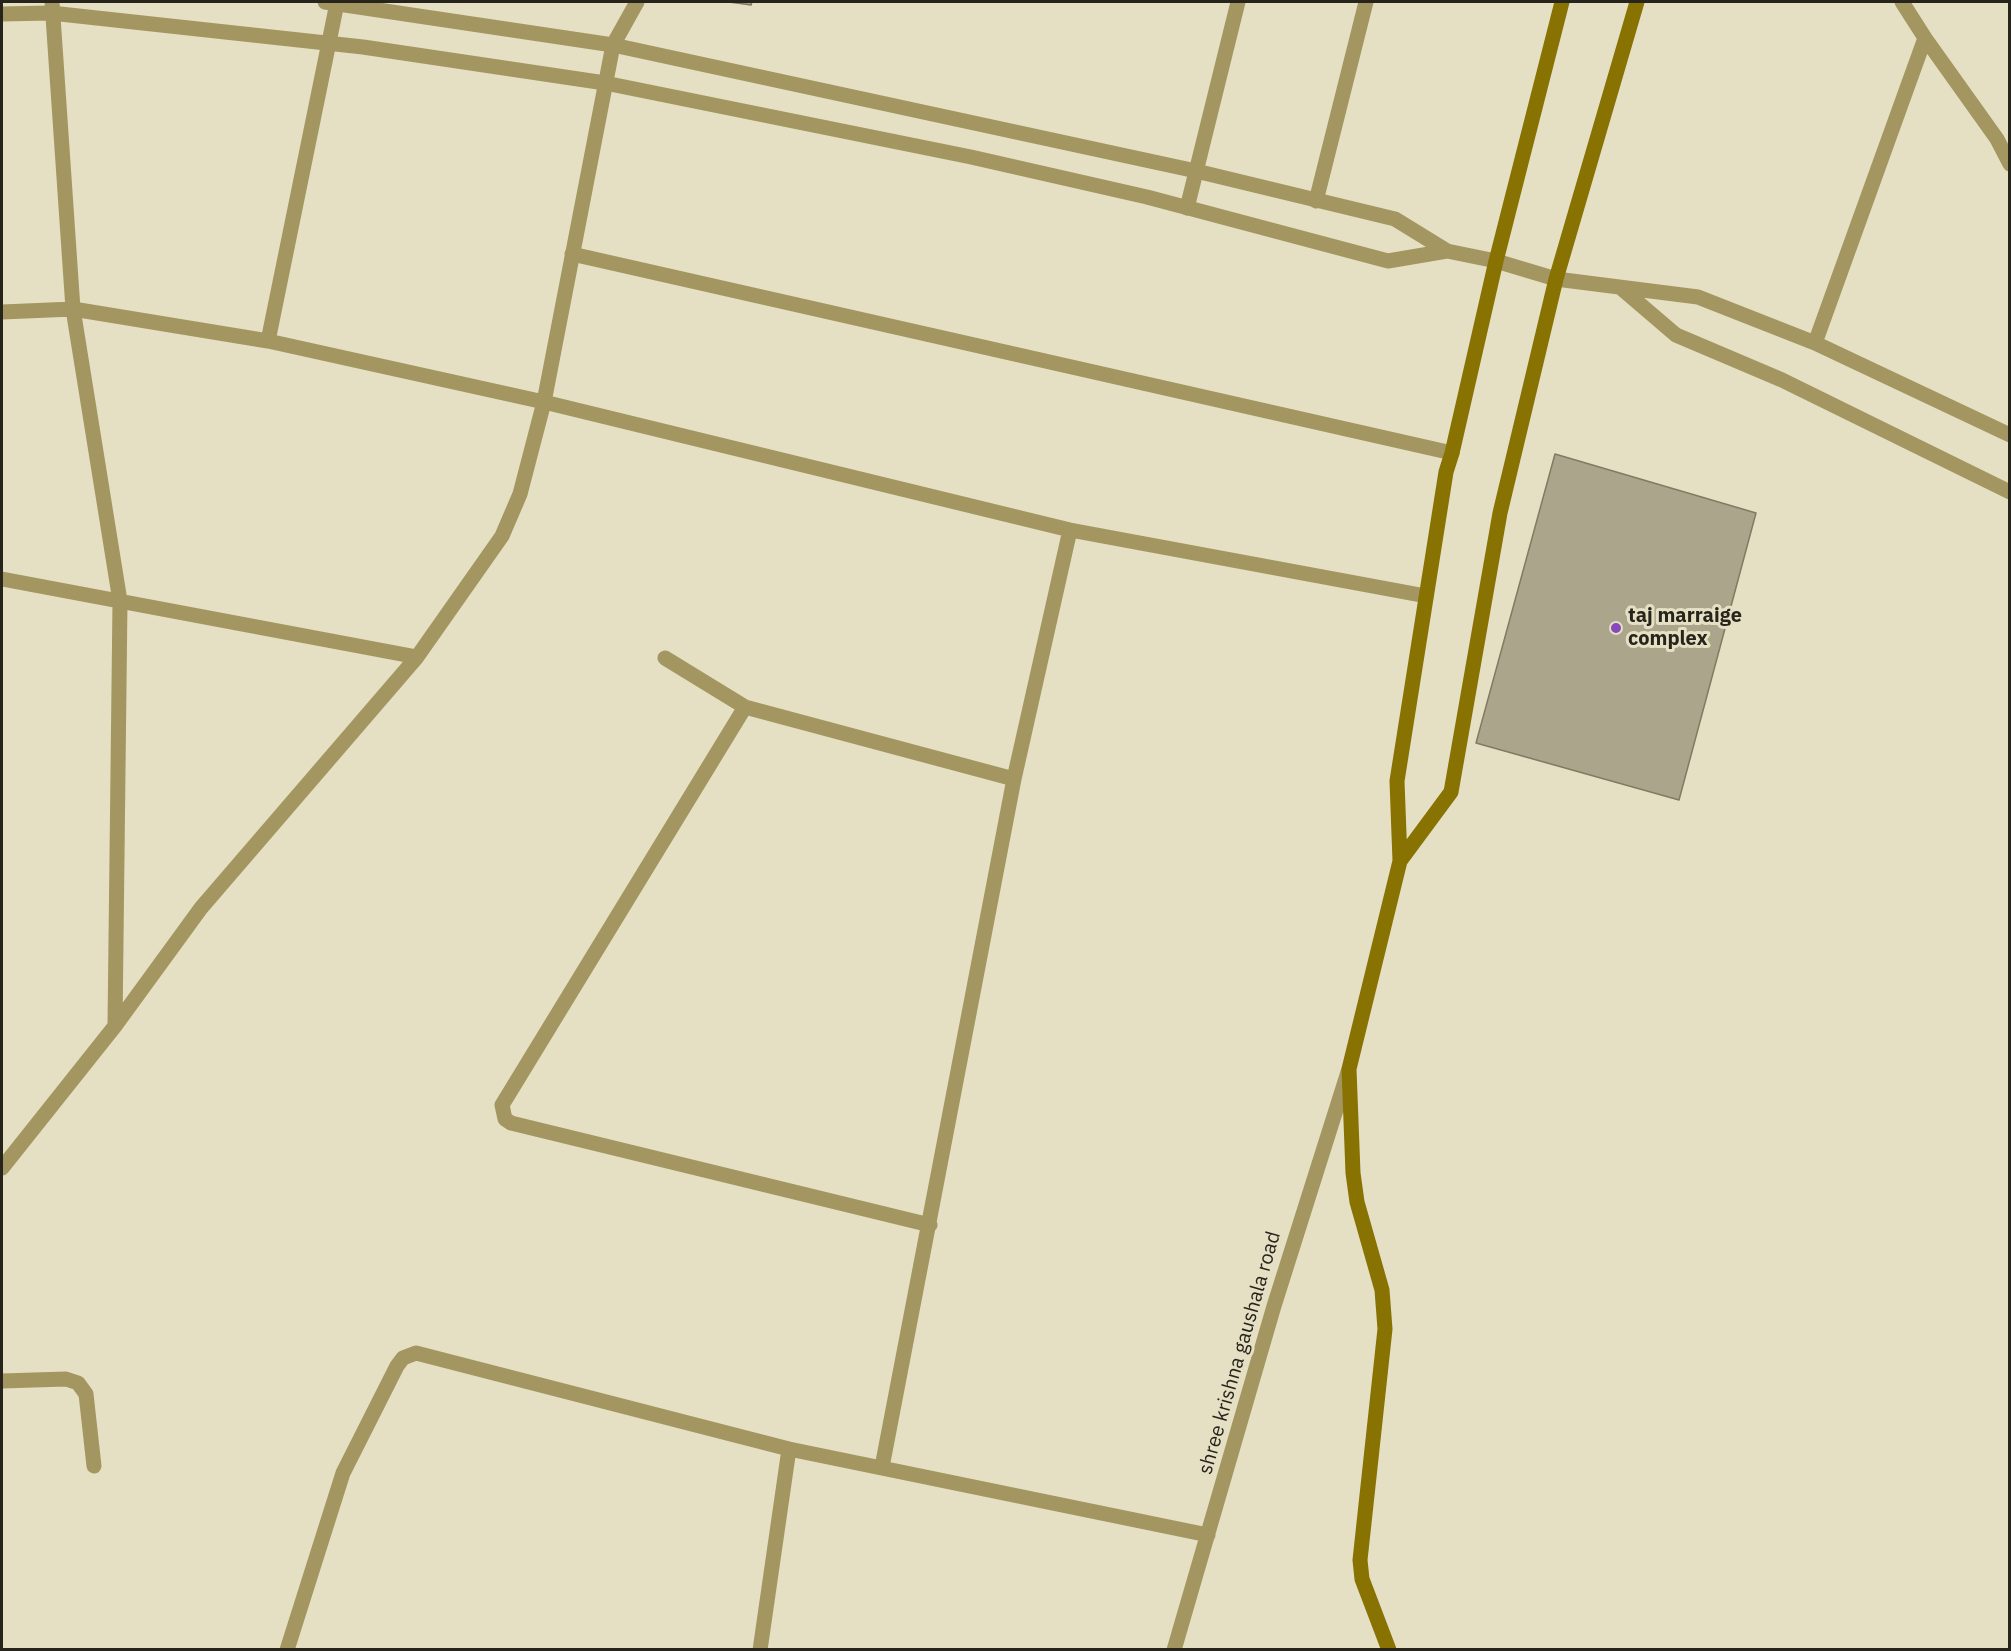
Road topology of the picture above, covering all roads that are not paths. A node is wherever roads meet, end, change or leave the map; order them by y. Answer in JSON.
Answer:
{"nodes":[{"id":1,"x":331,"y":2,"type":"edge"},
{"id":2,"x":637,"y":2,"type":"edge"},
{"id":3,"x":1238,"y":2,"type":"edge"},
{"id":4,"x":1366,"y":2,"type":"edge"},
{"id":5,"x":1562,"y":2,"type":"edge"},
{"id":6,"x":1637,"y":2,"type":"edge"},
{"id":7,"x":1902,"y":2,"type":"edge"},
{"id":8,"x":52,"y":7,"type":"edge"},
{"id":9,"x":2,"y":14,"type":"edge"},
{"id":10,"x":1925,"y":38,"type":"junction"},
{"id":11,"x":328,"y":45,"type":"junction"},
{"id":12,"x":613,"y":45,"type":"junction"},
{"id":13,"x":604,"y":83,"type":"junction"},
{"id":14,"x":2010,"y":164,"type":"edge"},
{"id":15,"x":1196,"y":171,"type":"junction"},
{"id":16,"x":1316,"y":201,"type":"junction"},
{"id":17,"x":1187,"y":208,"type":"junction"},
{"id":18,"x":1447,"y":251,"type":"junction"},
{"id":19,"x":572,"y":254,"type":"junction"},
{"id":20,"x":1496,"y":261,"type":"junction"},
{"id":21,"x":1556,"y":279,"type":"junction"},
{"id":22,"x":1621,"y":288,"type":"junction"},
{"id":23,"x":73,"y":309,"type":"junction"},
{"id":24,"x":2,"y":312,"type":"edge"},
{"id":25,"x":268,"y":341,"type":"junction"},
{"id":26,"x":1815,"y":343,"type":"junction"},
{"id":27,"x":544,"y":402,"type":"junction"},
{"id":28,"x":2010,"y":435,"type":"edge"},
{"id":29,"x":1452,"y":453,"type":"junction"},
{"id":30,"x":2010,"y":492,"type":"edge"},
{"id":31,"x":1070,"y":530,"type":"junction"},
{"id":32,"x":2,"y":579,"type":"edge"},
{"id":33,"x":1426,"y":596,"type":"junction"},
{"id":34,"x":120,"y":601,"type":"junction"},
{"id":35,"x":417,"y":657,"type":"junction"},
{"id":36,"x":665,"y":658,"type":"dead end"},
{"id":37,"x":745,"y":706,"type":"junction"},
{"id":38,"x":1014,"y":779,"type":"junction"},
{"id":39,"x":1400,"y":861,"type":"junction"},
{"id":40,"x":116,"y":1026,"type":"junction"},
{"id":41,"x":1349,"y":1069,"type":"junction"},
{"id":42,"x":2,"y":1168,"type":"edge"},
{"id":43,"x":930,"y":1225,"type":"junction"},
{"id":44,"x":2,"y":1381,"type":"edge"},
{"id":45,"x":789,"y":1449,"type":"junction"},
{"id":46,"x":94,"y":1466,"type":"dead end"},
{"id":47,"x":882,"y":1467,"type":"junction"},
{"id":48,"x":1208,"y":1535,"type":"junction"},
{"id":49,"x":287,"y":1650,"type":"edge"},
{"id":50,"x":760,"y":1650,"type":"edge"},
{"id":51,"x":1174,"y":1650,"type":"edge"},
{"id":52,"x":1389,"y":1650,"type":"edge"}],
"edges":[{"from":1,"to":11,"type":"street"},
{"from":1,"to":12,"type":"street"},
{"from":2,"to":12,"type":"street"},
{"from":3,"to":15,"type":"street"},
{"from":4,"to":16,"type":"street"},
{"from":5,"to":20,"type":"main road"},
{"from":6,"to":21,"type":"main road"},
{"from":7,"to":10,"type":"street"},
{"from":8,"to":9,"type":"street"},
{"from":8,"to":11,"type":"street"},
{"from":8,"to":23,"type":"street"},
{"from":10,"to":14,"type":"street"},
{"from":10,"to":26,"type":"street"},
{"from":11,"to":13,"type":"street"},
{"from":11,"to":25,"type":"street"},
{"from":12,"to":13,"type":"street"},
{"from":12,"to":15,"type":"street"},
{"from":13,"to":17,"type":"street"},
{"from":13,"to":19,"type":"street"},
{"from":15,"to":16,"type":"street"},
{"from":15,"to":17,"type":"street"},
{"from":16,"to":18,"type":"street"},
{"from":17,"to":18,"type":"street"},
{"from":18,"to":20,"type":"street"},
{"from":19,"to":27,"type":"street"},
{"from":19,"to":29,"type":"street"},
{"from":20,"to":21,"type":"street"},
{"from":20,"to":29,"type":"main road"},
{"from":21,"to":22,"type":"street"},
{"from":21,"to":39,"type":"main road"},
{"from":22,"to":26,"type":"street"},
{"from":22,"to":30,"type":"street"},
{"from":23,"to":24,"type":"street"},
{"from":23,"to":25,"type":"street"},
{"from":23,"to":34,"type":"street"},
{"from":25,"to":27,"type":"street"},
{"from":26,"to":28,"type":"street"},
{"from":27,"to":31,"type":"street"},
{"from":27,"to":35,"type":"street"},
{"from":29,"to":33,"type":"main road"},
{"from":31,"to":33,"type":"street"},
{"from":31,"to":38,"type":"street"},
{"from":32,"to":34,"type":"street"},
{"from":33,"to":39,"type":"main road"},
{"from":34,"to":35,"type":"street"},
{"from":34,"to":40,"type":"street"},
{"from":35,"to":40,"type":"street"},
{"from":36,"to":37,"type":"street"},
{"from":37,"to":38,"type":"street"},
{"from":37,"to":43,"type":"street"},
{"from":38,"to":43,"type":"street"},
{"from":39,"to":41,"type":"main road"},
{"from":40,"to":42,"type":"street"},
{"from":41,"to":48,"type":"street","name":"shree krishna gaushala road"},
{"from":41,"to":52,"type":"main road"},
{"from":43,"to":47,"type":"street"},
{"from":44,"to":46,"type":"street"},
{"from":45,"to":47,"type":"street"},
{"from":45,"to":49,"type":"street"},
{"from":45,"to":50,"type":"street"},
{"from":47,"to":48,"type":"street"},
{"from":48,"to":51,"type":"street","name":"shree krishna gaushala road"}]}
